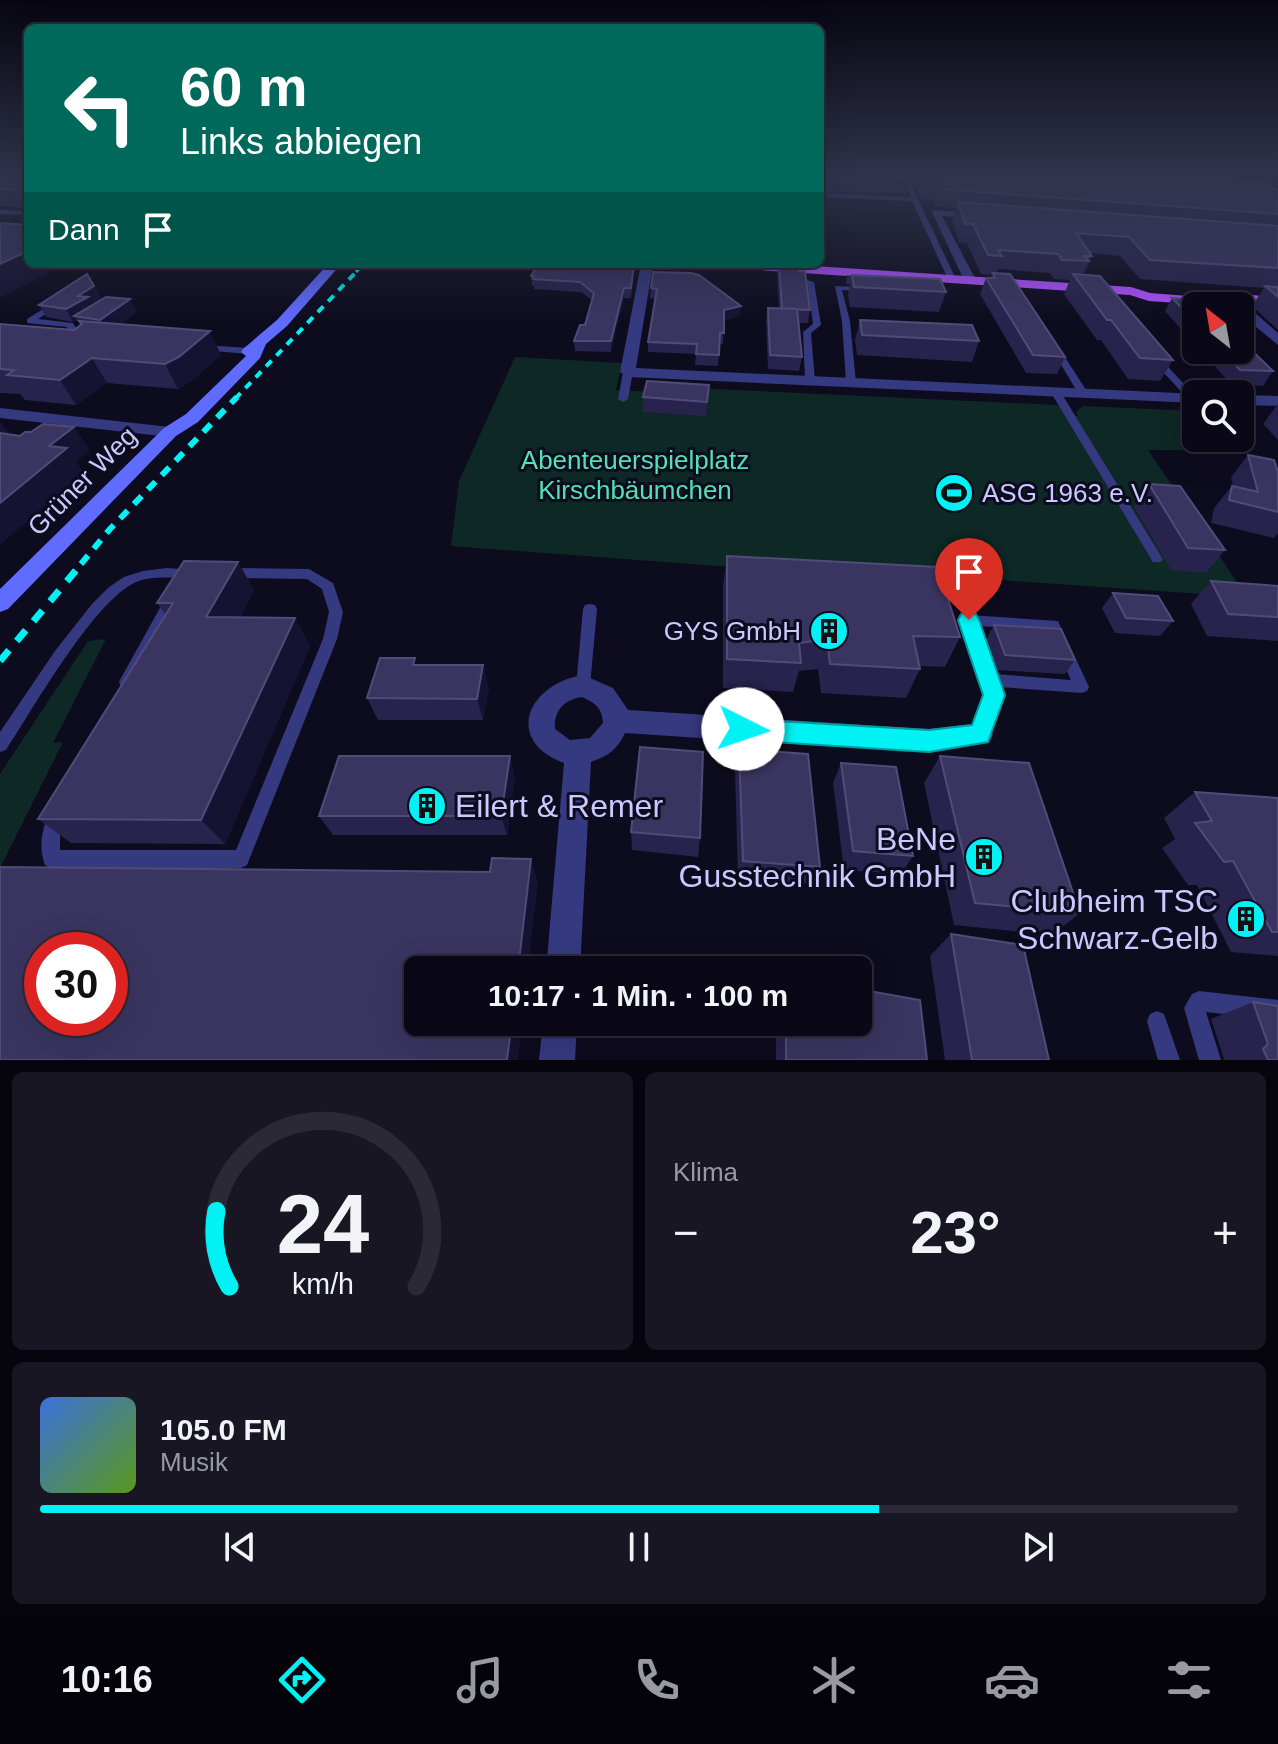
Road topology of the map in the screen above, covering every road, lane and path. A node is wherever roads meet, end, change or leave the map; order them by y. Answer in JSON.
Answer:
{"nodes":[{"id":1,"x":926,"y":223,"type":"edge"},
{"id":2,"x":941,"y":223,"type":"edge"},
{"id":3,"x":0,"y":224,"type":"edge"},
{"id":4,"x":24,"y":226,"type":"edge"},
{"id":5,"x":331,"y":268,"type":"edge"},
{"id":6,"x":646,"y":268,"type":"edge"},
{"id":7,"x":788,"y":268,"type":"edge"},
{"id":8,"x":952,"y":279,"type":"junction"},
{"id":9,"x":970,"y":280,"type":"junction"},
{"id":10,"x":810,"y":282,"type":"edge"},
{"id":11,"x":1015,"y":283,"type":"junction"},
{"id":12,"x":867,"y":290,"type":"edge"},
{"id":13,"x":1022,"y":296,"type":"edge"},
{"id":14,"x":1182,"y":299,"type":"edge"},
{"id":15,"x":64,"y":300,"type":"edge"},
{"id":16,"x":1278,"y":302,"type":"edge"},
{"id":17,"x":1254,"y":303,"type":"edge"},
{"id":18,"x":1254,"y":319,"type":"edge"},
{"id":19,"x":87,"y":321,"type":"edge"},
{"id":20,"x":74,"y":328,"type":"junction"},
{"id":21,"x":1045,"y":333,"type":"edge"},
{"id":22,"x":845,"y":334,"type":"junction"},
{"id":23,"x":859,"y":335,"type":"edge"},
{"id":24,"x":91,"y":338,"type":"edge"},
{"id":25,"x":1278,"y":341,"type":"edge"},
{"id":26,"x":1143,"y":345,"type":"edge"},
{"id":27,"x":199,"y":347,"type":"edge"},
{"id":28,"x":254,"y":348,"type":"junction"},
{"id":29,"x":628,"y":372,"type":"junction"},
{"id":30,"x":810,"y":381,"type":"junction"},
{"id":31,"x":851,"y":383,"type":"junction"},
{"id":32,"x":1182,"y":386,"type":"edge"},
{"id":33,"x":1055,"y":391,"type":"junction"},
{"id":34,"x":1083,"y":393,"type":"junction"},
{"id":35,"x":1182,"y":398,"type":"edge"},
{"id":36,"x":623,"y":399,"type":"dead end"},
{"id":37,"x":1254,"y":400,"type":"edge"},
{"id":38,"x":1278,"y":401,"type":"edge"},
{"id":39,"x":0,"y":413,"type":"edge"},
{"id":40,"x":170,"y":432,"type":"junction"},
{"id":41,"x":1157,"y":559,"type":"dead end"},
{"id":42,"x":203,"y":573,"type":"junction"},
{"id":43,"x":0,"y":603,"type":"edge"},
{"id":44,"x":590,"y":609,"type":"dead end"},
{"id":45,"x":989,"y":680,"type":"junction"},
{"id":46,"x":583,"y":686,"type":"junction"},
{"id":47,"x":116,"y":702,"type":"edge"},
{"id":48,"x":618,"y":721,"type":"junction"},
{"id":49,"x":980,"y":735,"type":"joint"},
{"id":50,"x":0,"y":745,"type":"edge"},
{"id":51,"x":578,"y":754,"type":"junction"},
{"id":52,"x":65,"y":800,"type":"edge"},
{"id":53,"x":564,"y":956,"type":"edge"},
{"id":54,"x":1278,"y":1010,"type":"edge"},
{"id":55,"x":1157,"y":1021,"type":"dead end"},
{"id":56,"x":559,"y":1036,"type":"edge"},
{"id":57,"x":557,"y":1060,"type":"edge"},
{"id":58,"x":1169,"y":1060,"type":"edge"},
{"id":59,"x":1210,"y":1060,"type":"edge"}],
"edges":[{"from":1,"to":8,"type":"lane"},
{"from":2,"to":9,"type":"street"},
{"from":3,"to":4,"type":"main road"},
{"from":5,"to":28,"type":"street","name":"Grüner Weg"},
{"from":6,"to":29,"type":"street"},
{"from":7,"to":8,"type":"main road"},
{"from":8,"to":9,"type":"main road"},
{"from":9,"to":11,"type":"main road"},
{"from":10,"to":30,"type":"lane"},
{"from":11,"to":13,"type":"lane"},
{"from":11,"to":14,"type":"main road"},
{"from":12,"to":22,"type":"lane"},
{"from":15,"to":20,"type":"lane"},
{"from":16,"to":17,"type":"main road"},
{"from":18,"to":25,"type":"street"},
{"from":19,"to":20,"type":"lane"},
{"from":20,"to":24,"type":"lane"},
{"from":21,"to":34,"type":"lane"},
{"from":22,"to":23,"type":"lane"},
{"from":22,"to":31,"type":"lane"},
{"from":26,"to":32,"type":"lane"},
{"from":27,"to":28,"type":"lane"},
{"from":28,"to":40,"type":"street","name":"Grüner Weg"},
{"from":29,"to":30,"type":"street"},
{"from":29,"to":36,"type":"lane"},
{"from":30,"to":31,"type":"street"},
{"from":31,"to":33,"type":"street"},
{"from":33,"to":34,"type":"street"},
{"from":33,"to":41,"type":"lane"},
{"from":34,"to":35,"type":"street"},
{"from":37,"to":38,"type":"street"},
{"from":39,"to":40,"type":"street","name":"Grüner Weg"},
{"from":40,"to":43,"type":"street","name":"Grüner Weg"},
{"from":42,"to":47,"type":"lane"},
{"from":42,"to":50,"type":"lane"},
{"from":42,"to":52,"type":"lane"},
{"from":44,"to":46,"type":"lane"},
{"from":45,"to":45,"type":"lane"},
{"from":45,"to":49,"type":"lane"},
{"from":46,"to":48,"type":"street"},
{"from":46,"to":51,"type":"street"},
{"from":48,"to":49,"type":"street"},
{"from":48,"to":51,"type":"street"},
{"from":51,"to":53,"type":"street"},
{"from":54,"to":59,"type":"lane"},
{"from":55,"to":58,"type":"lane"},
{"from":56,"to":57,"type":"street"}]}
